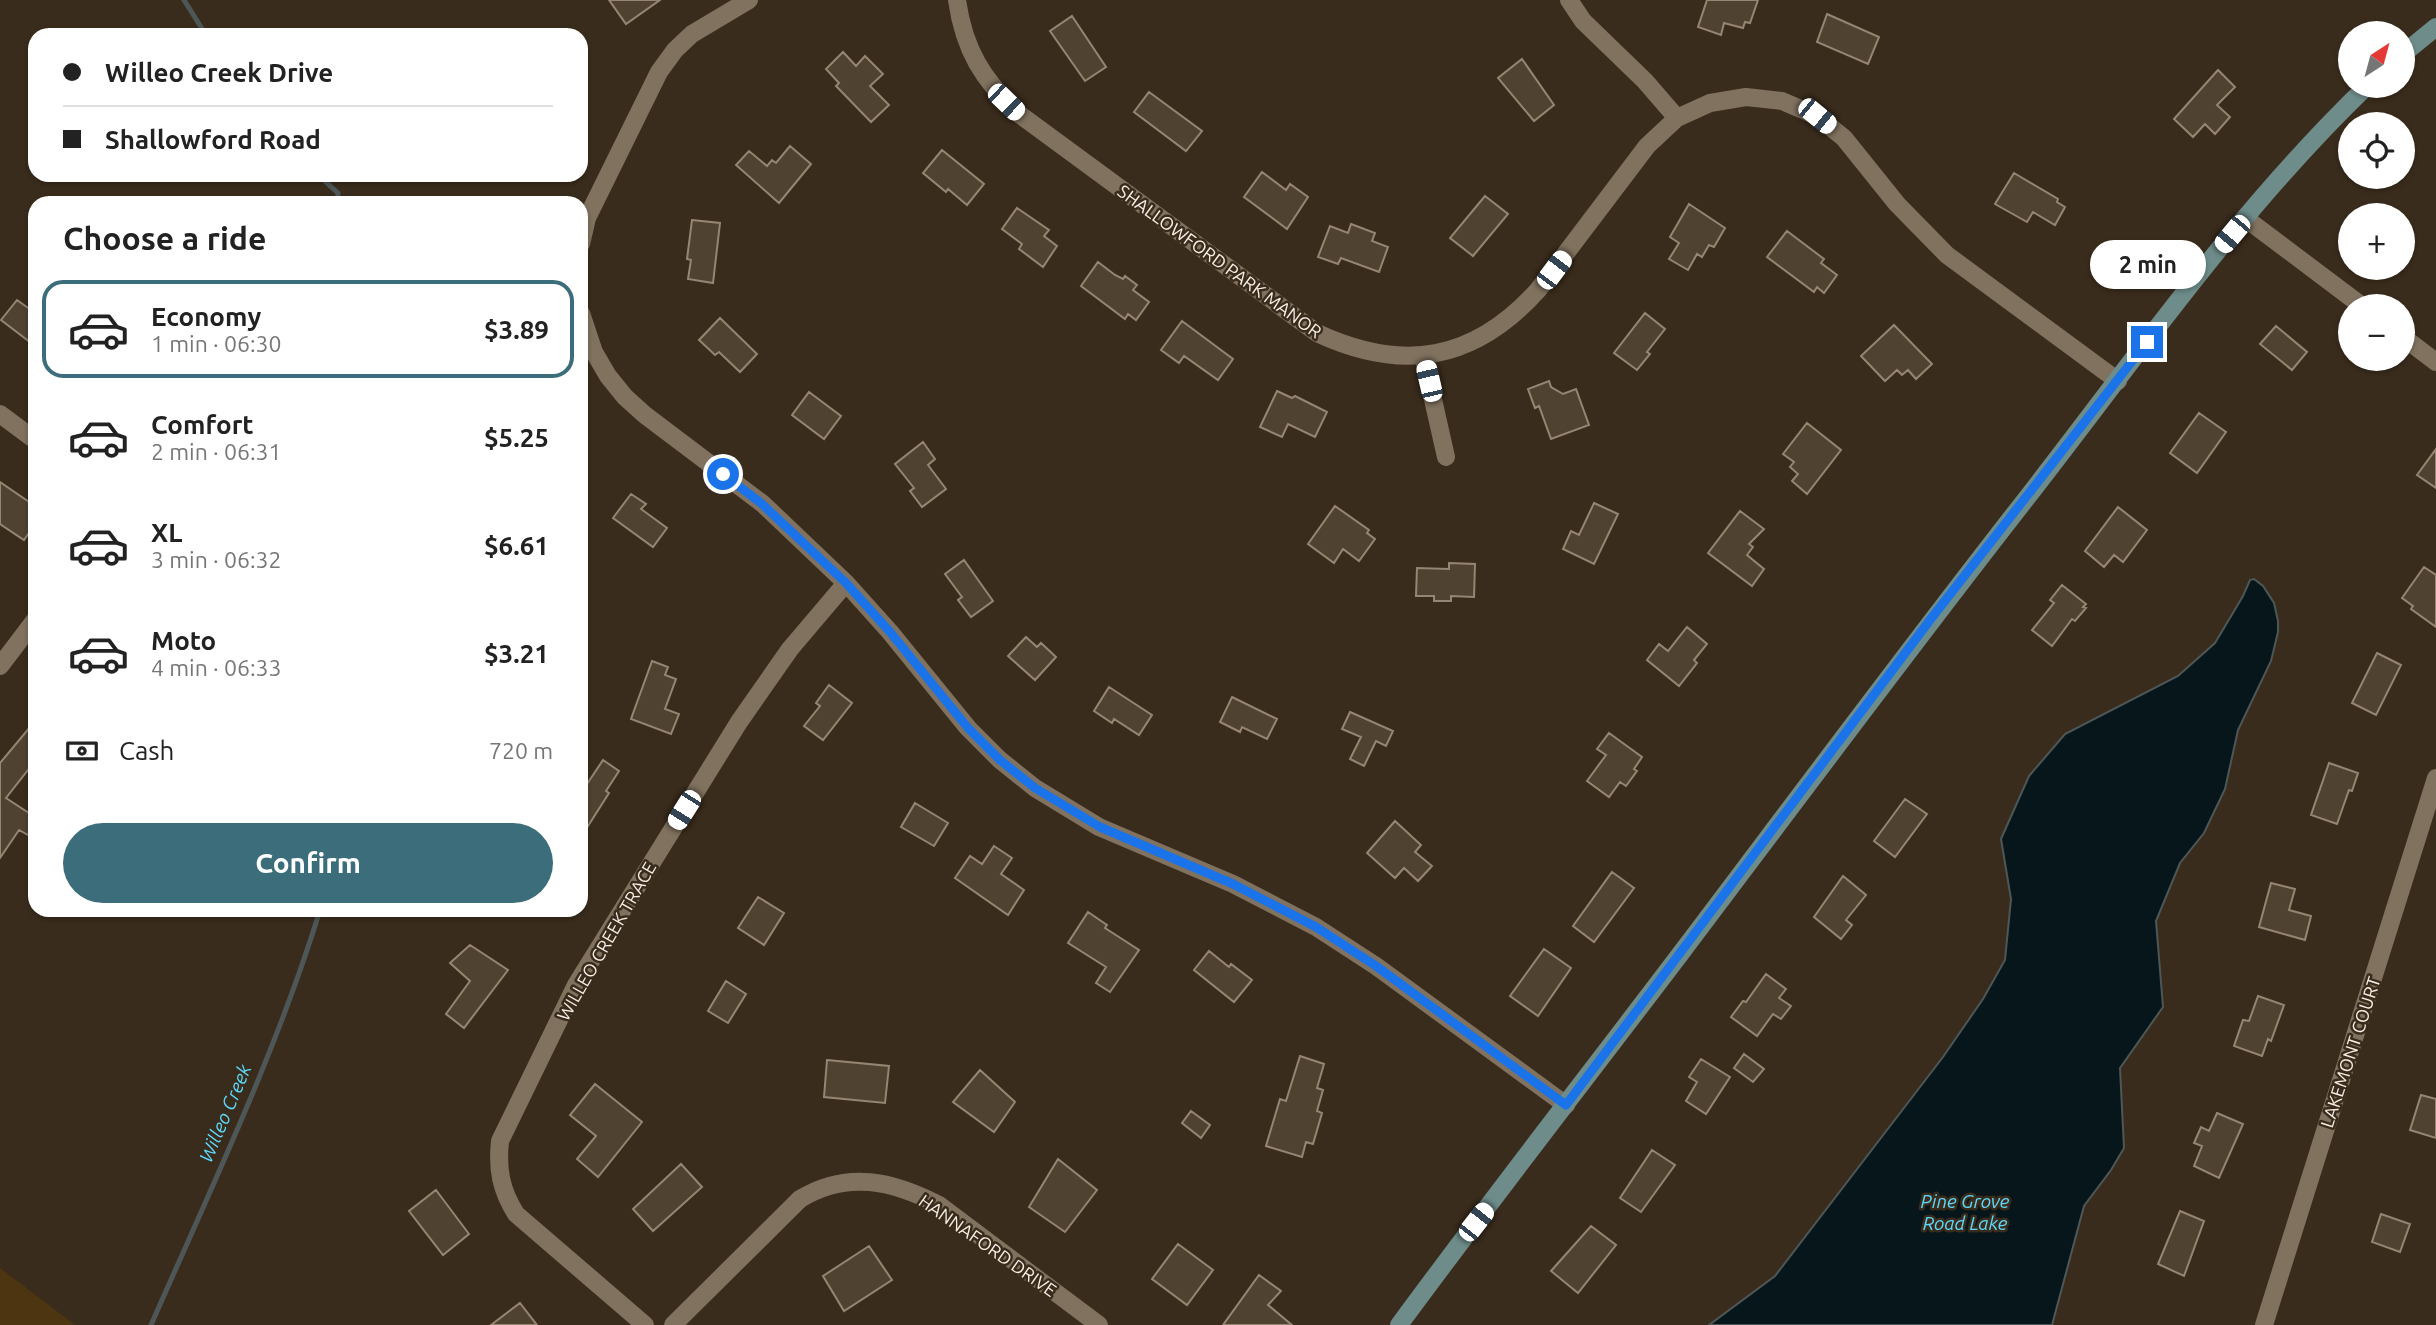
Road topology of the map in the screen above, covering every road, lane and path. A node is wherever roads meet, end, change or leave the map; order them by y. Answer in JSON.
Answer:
{"nodes":[{"id":1,"x":748,"y":0,"type":"edge"},
{"id":2,"x":957,"y":0,"type":"edge"},
{"id":3,"x":1569,"y":0,"type":"edge"},
{"id":4,"x":2436,"y":27,"type":"edge"},
{"id":5,"x":2415,"y":44,"type":"edge"},
{"id":6,"x":2355,"y":98,"type":"edge"},
{"id":7,"x":1677,"y":118,"type":"junction"},
{"id":8,"x":588,"y":216,"type":"edge"},
{"id":9,"x":2245,"y":218,"type":"junction"},
{"id":10,"x":2346,"y":294,"type":"edge"},
{"id":11,"x":588,"y":334,"type":"edge"},
{"id":12,"x":2415,"y":346,"type":"edge"},
{"id":13,"x":1423,"y":355,"type":"junction"},
{"id":14,"x":2436,"y":362,"type":"edge"},
{"id":15,"x":2118,"y":381,"type":"junction"},
{"id":16,"x":0,"y":414,"type":"edge"},
{"id":17,"x":28,"y":435,"type":"edge"},
{"id":18,"x":1446,"y":457,"type":"dead end"},
{"id":19,"x":846,"y":583,"type":"junction"},
{"id":20,"x":28,"y":629,"type":"edge"},
{"id":21,"x":0,"y":666,"type":"edge"},
{"id":22,"x":2436,"y":778,"type":"edge"},
{"id":23,"x":1566,"y":1105,"type":"junction"},
{"id":24,"x":645,"y":1325,"type":"edge"},
{"id":25,"x":673,"y":1325,"type":"edge"},
{"id":26,"x":1099,"y":1325,"type":"edge"},
{"id":27,"x":1399,"y":1325,"type":"edge"},
{"id":28,"x":2263,"y":1325,"type":"edge"}],
"edges":[{"from":1,"to":8,"type":"street"},
{"from":2,"to":13,"type":"street","name":"SHALLOWFORD PARK MANOR"},
{"from":3,"to":7,"type":"street"},
{"from":4,"to":5,"type":"street"},
{"from":6,"to":9,"type":"street"},
{"from":7,"to":13,"type":"street","name":"SHALLOWFORD PARK MANOR"},
{"from":7,"to":15,"type":"street","name":"SHALLOWFORD PARK MANOR"},
{"from":9,"to":10,"type":"street"},
{"from":9,"to":15,"type":"street"},
{"from":11,"to":19,"type":"street"},
{"from":12,"to":14,"type":"street"},
{"from":13,"to":18,"type":"street"},
{"from":15,"to":23,"type":"street"},
{"from":16,"to":17,"type":"street"},
{"from":19,"to":23,"type":"street"},
{"from":19,"to":24,"type":"street","name":"WILLEO CREEK TRACE"},
{"from":20,"to":21,"type":"street"},
{"from":22,"to":28,"type":"street","name":"LAKEMONT COURT"},
{"from":23,"to":27,"type":"street"},
{"from":25,"to":26,"type":"street","name":"HANNAFORD DRIVE"}]}
